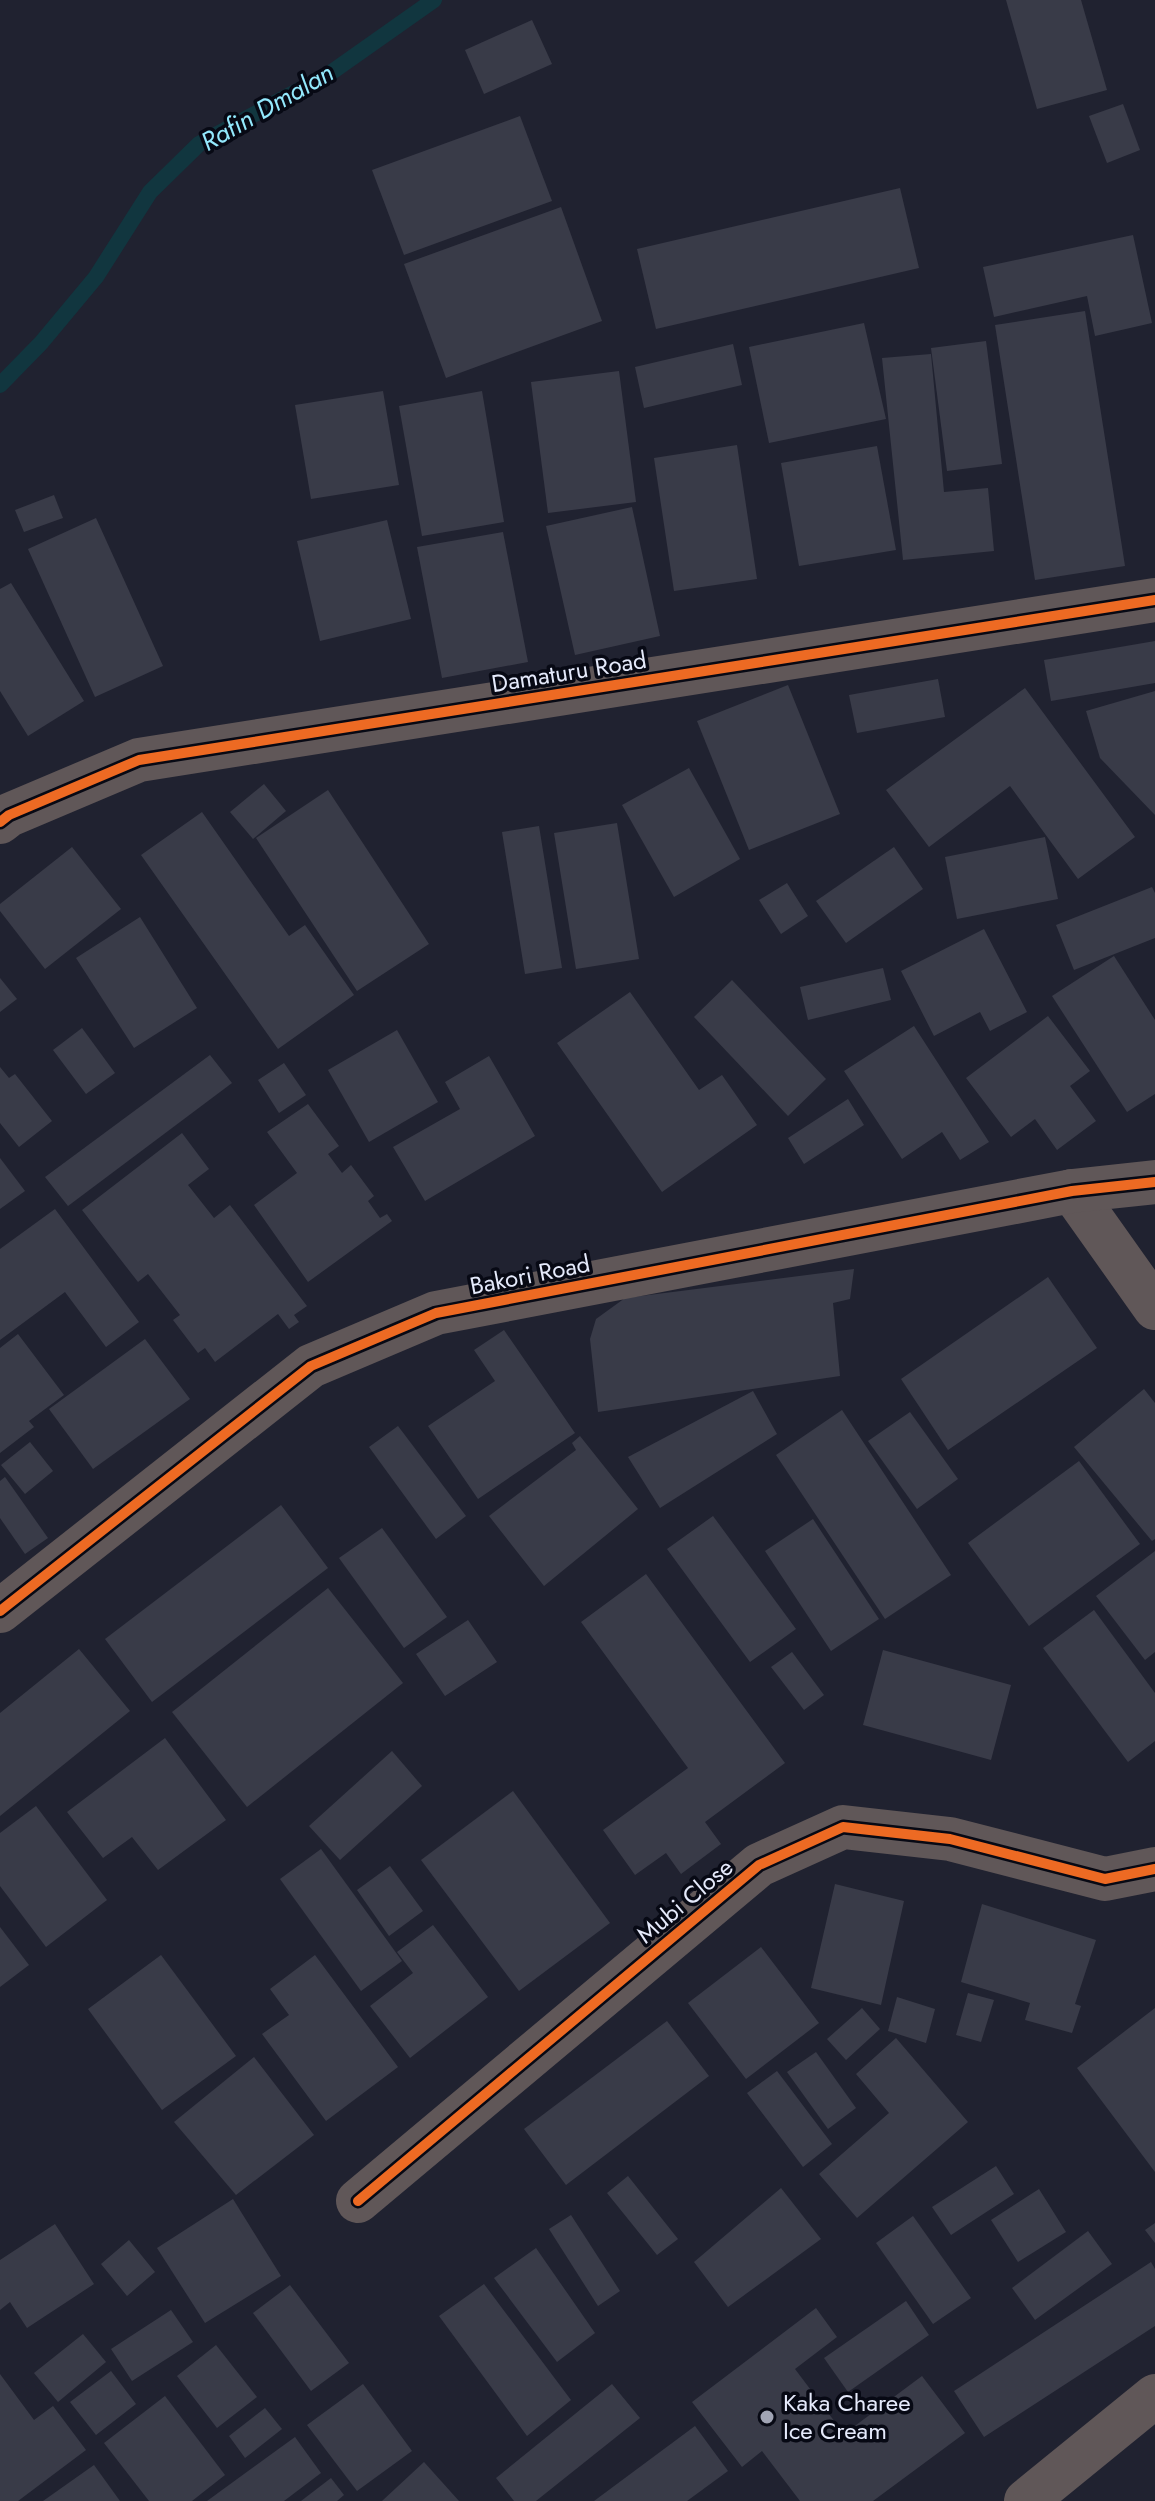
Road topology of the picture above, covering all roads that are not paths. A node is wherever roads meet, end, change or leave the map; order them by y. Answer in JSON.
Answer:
{"nodes":[{"id":1,"x":1155,"y":600,"type":"edge"},
{"id":2,"x":0,"y":822,"type":"edge"},
{"id":3,"x":1155,"y":1182,"type":"edge"},
{"id":4,"x":1072,"y":1191,"type":"junction"},
{"id":5,"x":1155,"y":1308,"type":"edge"},
{"id":6,"x":0,"y":1611,"type":"edge"},
{"id":7,"x":1155,"y":1869,"type":"edge"},
{"id":8,"x":358,"y":2201,"type":"dead end"},
{"id":9,"x":1155,"y":2396,"type":"edge"},
{"id":10,"x":1026,"y":2501,"type":"edge"}],
"edges":[{"from":1,"to":2,"type":"street","name":"Damaturu Road"},
{"from":3,"to":4,"type":"street","name":"Bakori Road"},
{"from":4,"to":5,"type":"street"},
{"from":4,"to":6,"type":"street","name":"Bakori Road"},
{"from":7,"to":8,"type":"street","name":"Mubi Close"},
{"from":9,"to":10,"type":"street"}]}
